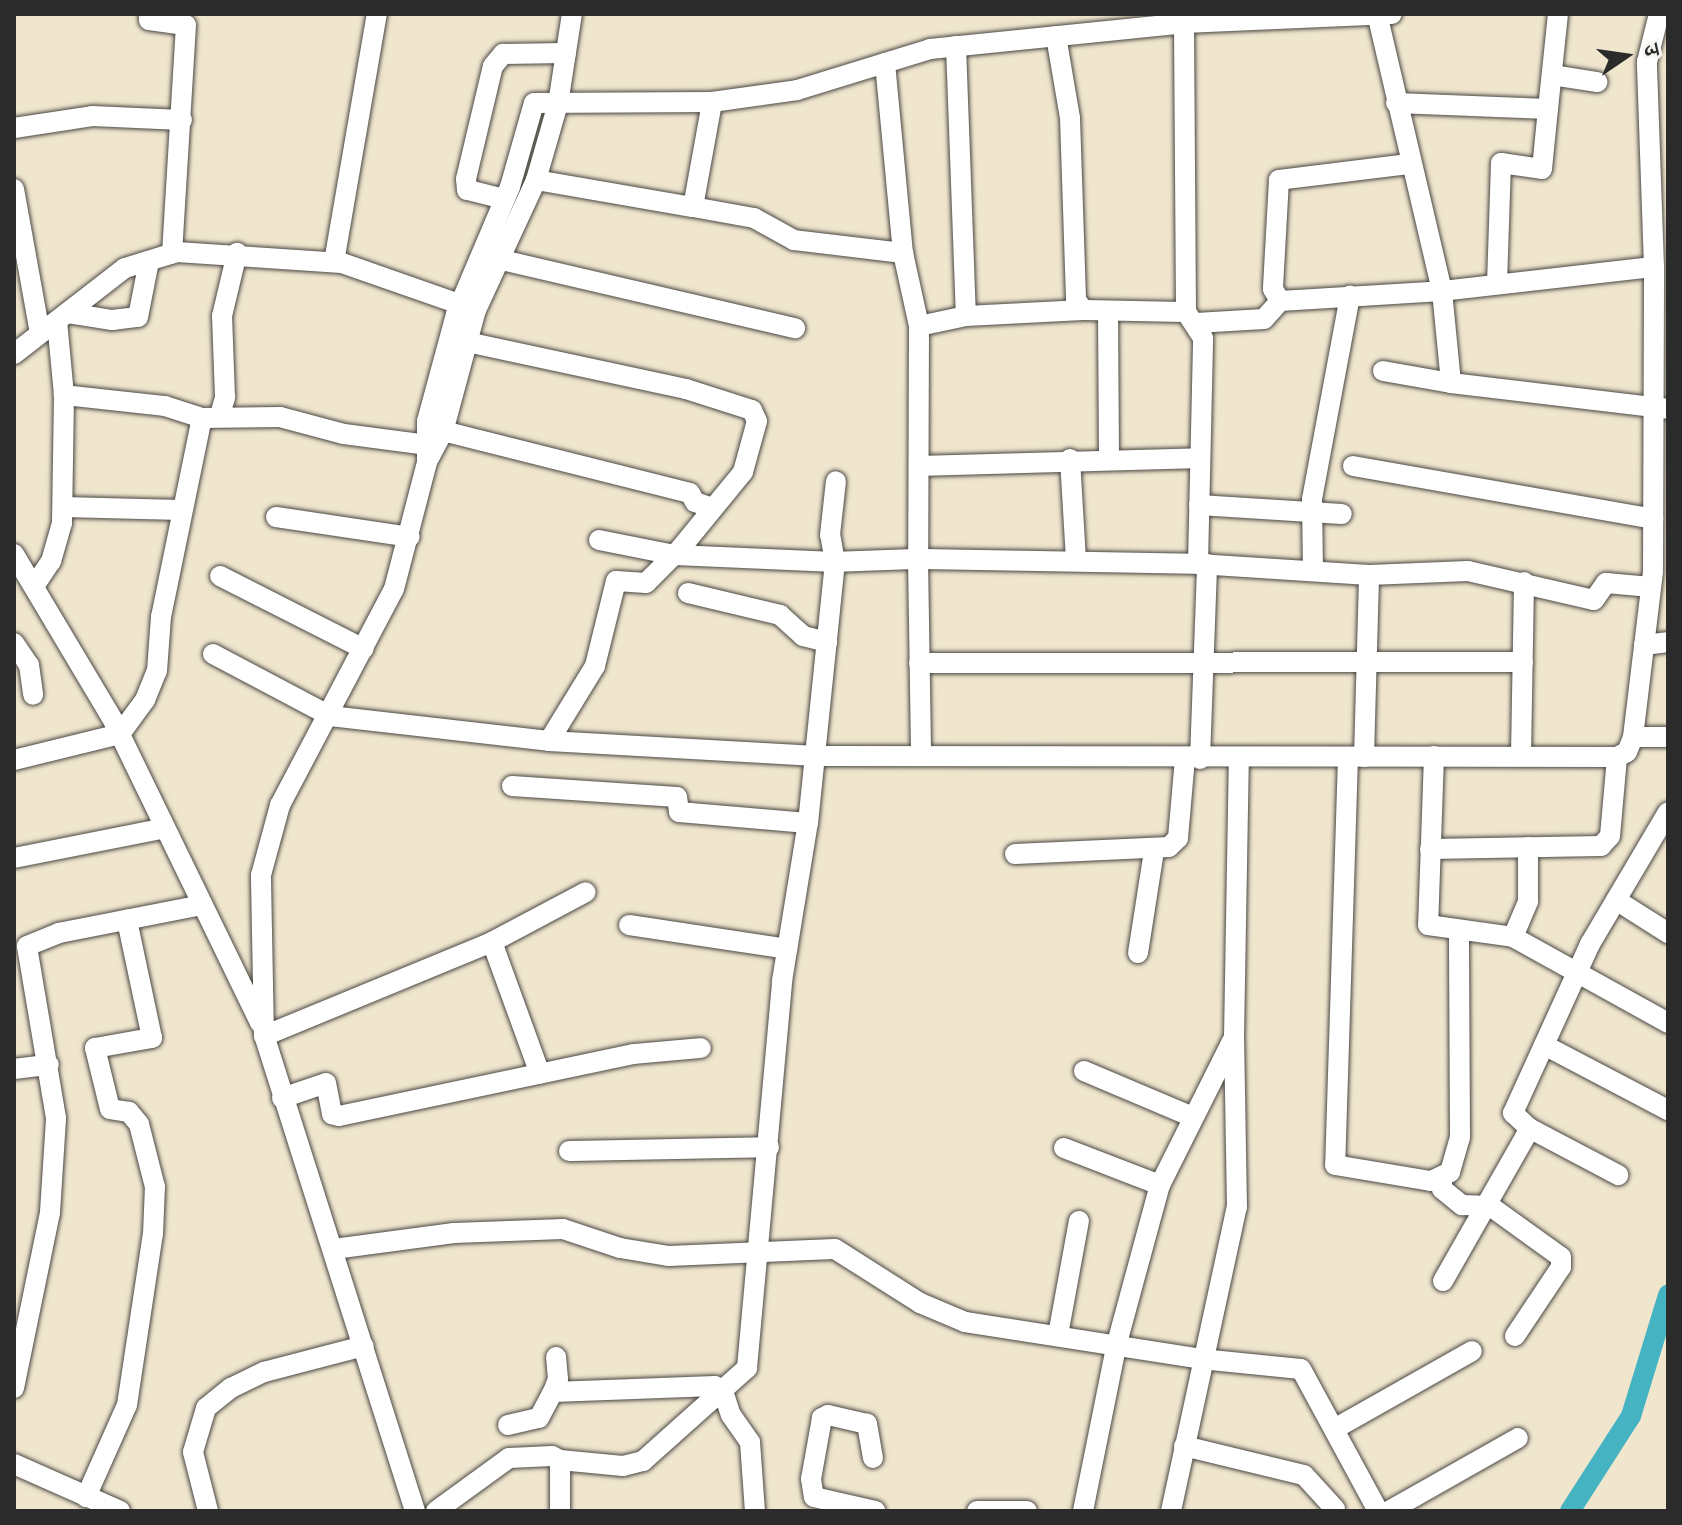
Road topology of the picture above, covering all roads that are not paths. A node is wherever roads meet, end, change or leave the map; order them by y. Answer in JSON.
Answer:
{"nodes":[{"id":1,"x":149,"y":14,"type":"edge"},
{"id":2,"x":377,"y":14,"type":"edge"},
{"id":3,"x":572,"y":14,"type":"edge"},
{"id":4,"x":1558,"y":14,"type":"edge"},
{"id":5,"x":1659,"y":14,"type":"edge"},
{"id":6,"x":1385,"y":16,"type":"edge"},
{"id":7,"x":187,"y":20,"type":"edge"},
{"id":8,"x":1184,"y":23,"type":"junction"},
{"id":9,"x":1056,"y":36,"type":"junction"},
{"id":10,"x":956,"y":46,"type":"junction"},
{"id":11,"x":566,"y":53,"type":"junction"},
{"id":12,"x":885,"y":63,"type":"junction"},
{"id":13,"x":1552,"y":75,"type":"junction"},
{"id":14,"x":1597,"y":82,"type":"dead end"},
{"id":15,"x":1658,"y":86,"type":"edge"},
{"id":16,"x":712,"y":102,"type":"junction"},
{"id":17,"x":1396,"y":103,"type":"junction"},
{"id":18,"x":558,"y":104,"type":"junction"},
{"id":19,"x":1548,"y":109,"type":"junction"},
{"id":20,"x":182,"y":120,"type":"junction"},
{"id":21,"x":14,"y":128,"type":"edge"},
{"id":22,"x":1409,"y":164,"type":"junction"},
{"id":23,"x":536,"y":180,"type":"junction"},
{"id":24,"x":14,"y":189,"type":"edge"},
{"id":25,"x":1660,"y":196,"type":"edge"},
{"id":26,"x":504,"y":199,"type":"junction"},
{"id":27,"x":693,"y":207,"type":"junction"},
{"id":28,"x":237,"y":253,"type":"junction"},
{"id":29,"x":903,"y":253,"type":"junction"},
{"id":30,"x":172,"y":254,"type":"junction"},
{"id":31,"x":502,"y":260,"type":"junction"},
{"id":32,"x":149,"y":261,"type":"junction"},
{"id":33,"x":334,"y":262,"type":"junction"},
{"id":34,"x":1654,"y":267,"type":"junction"},
{"id":35,"x":1497,"y":284,"type":"junction"},
{"id":36,"x":1442,"y":291,"type":"junction"},
{"id":37,"x":1350,"y":296,"type":"junction"},
{"id":38,"x":1280,"y":301,"type":"junction"},
{"id":39,"x":1661,"y":304,"type":"edge"},
{"id":40,"x":468,"y":306,"type":"junction"},
{"id":41,"x":1083,"y":310,"type":"junction"},
{"id":42,"x":1108,"y":311,"type":"junction"},
{"id":43,"x":966,"y":316,"type":"junction"},
{"id":44,"x":1191,"y":318,"type":"junction"},
{"id":45,"x":55,"y":322,"type":"junction"},
{"id":46,"x":919,"y":326,"type":"junction"},
{"id":47,"x":795,"y":328,"type":"dead end"},
{"id":48,"x":467,"y":342,"type":"junction"},
{"id":49,"x":14,"y":354,"type":"edge"},
{"id":50,"x":1383,"y":371,"type":"dead end"},
{"id":51,"x":1451,"y":383,"type":"junction"},
{"id":52,"x":64,"y":395,"type":"junction"},
{"id":53,"x":1661,"y":410,"type":"edge"},
{"id":54,"x":211,"y":417,"type":"junction"},
{"id":55,"x":432,"y":442,"type":"junction"},
{"id":56,"x":1109,"y":458,"type":"junction"},
{"id":57,"x":1200,"y":458,"type":"junction"},
{"id":58,"x":1070,"y":459,"type":"junction"},
{"id":59,"x":919,"y":466,"type":"junction"},
{"id":60,"x":1353,"y":466,"type":"dead end"},
{"id":61,"x":836,"y":481,"type":"dead end"},
{"id":62,"x":1199,"y":505,"type":"junction"},
{"id":63,"x":63,"y":507,"type":"junction"},
{"id":64,"x":712,"y":508,"type":"junction"},
{"id":65,"x":181,"y":510,"type":"junction"},
{"id":66,"x":1312,"y":512,"type":"junction"},
{"id":67,"x":1342,"y":514,"type":"dead end"},
{"id":68,"x":276,"y":517,"type":"dead end"},
{"id":69,"x":1658,"y":525,"type":"edge"},
{"id":70,"x":410,"y":537,"type":"junction"},
{"id":71,"x":599,"y":540,"type":"dead end"},
{"id":72,"x":14,"y":554,"type":"edge"},
{"id":73,"x":675,"y":555,"type":"junction"},
{"id":74,"x":918,"y":559,"type":"junction"},
{"id":75,"x":1076,"y":560,"type":"junction"},
{"id":76,"x":835,"y":562,"type":"junction"},
{"id":77,"x":1203,"y":564,"type":"junction"},
{"id":78,"x":1313,"y":571,"type":"junction"},
{"id":79,"x":1369,"y":575,"type":"junction"},
{"id":80,"x":220,"y":576,"type":"dead end"},
{"id":81,"x":1524,"y":582,"type":"junction"},
{"id":82,"x":35,"y":585,"type":"junction"},
{"id":83,"x":1651,"y":587,"type":"junction"},
{"id":84,"x":688,"y":593,"type":"dead end"},
{"id":85,"x":827,"y":642,"type":"junction"},
{"id":86,"x":1668,"y":642,"type":"edge"},
{"id":87,"x":14,"y":643,"type":"edge"},
{"id":88,"x":1644,"y":645,"type":"junction"},
{"id":89,"x":364,"y":649,"type":"junction"},
{"id":90,"x":213,"y":654,"type":"dead end"},
{"id":91,"x":1367,"y":662,"type":"junction"},
{"id":92,"x":1523,"y":662,"type":"junction"},
{"id":93,"x":919,"y":663,"type":"junction"},
{"id":94,"x":1203,"y":664,"type":"junction"},
{"id":95,"x":33,"y":695,"type":"dead end"},
{"id":96,"x":330,"y":716,"type":"junction"},
{"id":97,"x":120,"y":734,"type":"junction"},
{"id":98,"x":1633,"y":737,"type":"junction"},
{"id":99,"x":1668,"y":737,"type":"edge"},
{"id":100,"x":549,"y":741,"type":"junction"},
{"id":101,"x":1521,"y":755,"type":"junction"},
{"id":102,"x":817,"y":756,"type":"junction"},
{"id":103,"x":921,"y":756,"type":"junction"},
{"id":104,"x":1434,"y":756,"type":"junction"},
{"id":105,"x":1356,"y":757,"type":"junction"},
{"id":106,"x":1617,"y":757,"type":"junction"},
{"id":107,"x":1192,"y":758,"type":"junction"},
{"id":108,"x":14,"y":760,"type":"edge"},
{"id":109,"x":1239,"y":760,"type":"junction"},
{"id":110,"x":512,"y":786,"type":"dead end"},
{"id":111,"x":1668,"y":812,"type":"edge"},
{"id":112,"x":808,"y":823,"type":"junction"},
{"id":113,"x":165,"y":828,"type":"junction"},
{"id":114,"x":1662,"y":834,"type":"edge"},
{"id":115,"x":1528,"y":847,"type":"junction"},
{"id":116,"x":1430,"y":849,"type":"junction"},
{"id":117,"x":1154,"y":851,"type":"junction"},
{"id":118,"x":1015,"y":854,"type":"dead end"},
{"id":119,"x":14,"y":858,"type":"edge"},
{"id":120,"x":586,"y":892,"type":"dead end"},
{"id":121,"x":1616,"y":900,"type":"junction"},
{"id":122,"x":202,"y":905,"type":"junction"},
{"id":123,"x":127,"y":920,"type":"junction"},
{"id":124,"x":629,"y":925,"type":"dead end"},
{"id":125,"x":1459,"y":932,"type":"junction"},
{"id":126,"x":1668,"y":933,"type":"edge"},
{"id":127,"x":1513,"y":937,"type":"junction"},
{"id":128,"x":492,"y":942,"type":"junction"},
{"id":129,"x":21,"y":944,"type":"edge"},
{"id":130,"x":787,"y":949,"type":"junction"},
{"id":131,"x":1138,"y":953,"type":"dead end"},
{"id":132,"x":1577,"y":972,"type":"junction"},
{"id":133,"x":1668,"y":1023,"type":"edge"},
{"id":134,"x":263,"y":1031,"type":"junction"},
{"id":135,"x":1234,"y":1037,"type":"junction"},
{"id":136,"x":1544,"y":1045,"type":"junction"},
{"id":137,"x":701,"y":1048,"type":"dead end"},
{"id":138,"x":49,"y":1065,"type":"junction"},
{"id":139,"x":14,"y":1069,"type":"edge"},
{"id":140,"x":1084,"y":1071,"type":"dead end"},
{"id":141,"x":540,"y":1074,"type":"junction"},
{"id":142,"x":282,"y":1098,"type":"junction"},
{"id":143,"x":1668,"y":1110,"type":"edge"},
{"id":144,"x":1193,"y":1117,"type":"junction"},
{"id":145,"x":1529,"y":1128,"type":"junction"},
{"id":146,"x":769,"y":1147,"type":"junction"},
{"id":147,"x":1064,"y":1148,"type":"dead end"},
{"id":148,"x":569,"y":1151,"type":"dead end"},
{"id":149,"x":1618,"y":1175,"type":"dead end"},
{"id":150,"x":1442,"y":1179,"type":"junction"},
{"id":151,"x":1160,"y":1185,"type":"junction"},
{"id":152,"x":1490,"y":1206,"type":"junction"},
{"id":153,"x":1079,"y":1221,"type":"dead end"},
{"id":154,"x":334,"y":1249,"type":"junction"},
{"id":155,"x":761,"y":1251,"type":"junction"},
{"id":156,"x":1443,"y":1281,"type":"dead end"},
{"id":157,"x":21,"y":1330,"type":"edge"},
{"id":158,"x":1058,"y":1335,"type":"junction"},
{"id":159,"x":1515,"y":1336,"type":"dead end"},
{"id":160,"x":1117,"y":1343,"type":"junction"},
{"id":161,"x":364,"y":1346,"type":"junction"},
{"id":162,"x":1472,"y":1351,"type":"dead end"},
{"id":163,"x":556,"y":1357,"type":"dead end"},
{"id":164,"x":1201,"y":1359,"type":"junction"},
{"id":165,"x":14,"y":1388,"type":"edge"},
{"id":166,"x":723,"y":1391,"type":"junction"},
{"id":167,"x":553,"y":1392,"type":"junction"},
{"id":168,"x":508,"y":1425,"type":"dead end"},
{"id":169,"x":1336,"y":1428,"type":"junction"},
{"id":170,"x":1518,"y":1438,"type":"dead end"},
{"id":171,"x":1184,"y":1446,"type":"junction"},
{"id":172,"x":873,"y":1458,"type":"dead end"},
{"id":173,"x":560,"y":1460,"type":"junction"},
{"id":174,"x":14,"y":1464,"type":"edge"},
{"id":175,"x":86,"y":1497,"type":"junction"},
{"id":176,"x":821,"y":1506,"type":"edge"},
{"id":177,"x":1335,"y":1509,"type":"edge"},
{"id":178,"x":120,"y":1511,"type":"edge"},
{"id":179,"x":208,"y":1511,"type":"edge"},
{"id":180,"x":415,"y":1511,"type":"edge"},
{"id":181,"x":436,"y":1511,"type":"edge"},
{"id":182,"x":560,"y":1511,"type":"edge"},
{"id":183,"x":755,"y":1511,"type":"edge"},
{"id":184,"x":875,"y":1511,"type":"edge"},
{"id":185,"x":977,"y":1511,"type":"edge"},
{"id":186,"x":1027,"y":1511,"type":"edge"},
{"id":187,"x":1083,"y":1511,"type":"edge"},
{"id":188,"x":1171,"y":1511,"type":"edge"},
{"id":189,"x":1378,"y":1511,"type":"edge"},
{"id":190,"x":1389,"y":1511,"type":"edge"}],
"edges":[{"from":1,"to":7,"type":"street"},
{"from":2,"to":33,"type":"street"},
{"from":3,"to":11,"type":"street"},
{"from":4,"to":13,"type":"street"},
{"from":5,"to":15,"type":"street"},
{"from":6,"to":8,"type":"street"},
{"from":6,"to":17,"type":"street"},
{"from":7,"to":20,"type":"street"},
{"from":8,"to":9,"type":"street"},
{"from":8,"to":44,"type":"street"},
{"from":9,"to":10,"type":"street"},
{"from":9,"to":41,"type":"street"},
{"from":10,"to":12,"type":"street"},
{"from":10,"to":43,"type":"street"},
{"from":11,"to":18,"type":"street"},
{"from":11,"to":26,"type":"street"},
{"from":12,"to":16,"type":"street"},
{"from":12,"to":29,"type":"street"},
{"from":13,"to":14,"type":"street"},
{"from":13,"to":19,"type":"street"},
{"from":15,"to":25,"type":"street"},
{"from":16,"to":18,"type":"street"},
{"from":16,"to":27,"type":"street"},
{"from":17,"to":19,"type":"street"},
{"from":17,"to":22,"type":"street"},
{"from":18,"to":23,"type":"street"},
{"from":18,"to":26,"type":"street"},
{"from":19,"to":35,"type":"street"},
{"from":20,"to":21,"type":"street"},
{"from":20,"to":30,"type":"street"},
{"from":22,"to":36,"type":"street"},
{"from":22,"to":38,"type":"street"},
{"from":23,"to":27,"type":"street"},
{"from":23,"to":31,"type":"street"},
{"from":24,"to":45,"type":"street"},
{"from":25,"to":34,"type":"street"},
{"from":26,"to":40,"type":"street"},
{"from":27,"to":29,"type":"street"},
{"from":28,"to":30,"type":"street"},
{"from":28,"to":33,"type":"street"},
{"from":28,"to":54,"type":"street"},
{"from":29,"to":46,"type":"street"},
{"from":30,"to":32,"type":"street"},
{"from":31,"to":40,"type":"street"},
{"from":31,"to":47,"type":"street"},
{"from":32,"to":45,"type":"street"},
{"from":32,"to":45,"type":"street"},
{"from":33,"to":40,"type":"street"},
{"from":34,"to":35,"type":"street"},
{"from":34,"to":39,"type":"street"},
{"from":35,"to":36,"type":"street"},
{"from":36,"to":37,"type":"street"},
{"from":36,"to":51,"type":"street"},
{"from":37,"to":38,"type":"street"},
{"from":37,"to":66,"type":"street"},
{"from":38,"to":44,"type":"street"},
{"from":39,"to":53,"type":"street"},
{"from":40,"to":48,"type":"street"},
{"from":40,"to":55,"type":"street"},
{"from":41,"to":42,"type":"street"},
{"from":41,"to":43,"type":"street"},
{"from":42,"to":44,"type":"street"},
{"from":42,"to":56,"type":"street"},
{"from":43,"to":46,"type":"street"},
{"from":44,"to":57,"type":"street"},
{"from":45,"to":49,"type":"street"},
{"from":45,"to":52,"type":"street"},
{"from":46,"to":59,"type":"street"},
{"from":48,"to":55,"type":"street"},
{"from":48,"to":64,"type":"street"},
{"from":50,"to":51,"type":"street"},
{"from":51,"to":53,"type":"street"},
{"from":52,"to":54,"type":"street"},
{"from":52,"to":63,"type":"street"},
{"from":53,"to":69,"type":"street"},
{"from":54,"to":55,"type":"street"},
{"from":54,"to":65,"type":"street"},
{"from":55,"to":64,"type":"street"},
{"from":55,"to":70,"type":"street"},
{"from":56,"to":57,"type":"street"},
{"from":56,"to":58,"type":"street"},
{"from":57,"to":62,"type":"street"},
{"from":58,"to":59,"type":"street"},
{"from":58,"to":75,"type":"street"},
{"from":59,"to":74,"type":"street"},
{"from":60,"to":69,"type":"street"},
{"from":61,"to":76,"type":"street"},
{"from":62,"to":66,"type":"street"},
{"from":62,"to":77,"type":"street"},
{"from":63,"to":65,"type":"street"},
{"from":63,"to":82,"type":"street"},
{"from":64,"to":73,"type":"street"},
{"from":65,"to":97,"type":"street"},
{"from":66,"to":67,"type":"street"},
{"from":66,"to":78,"type":"street"},
{"from":68,"to":70,"type":"street"},
{"from":69,"to":83,"type":"street"},
{"from":70,"to":89,"type":"street"},
{"from":71,"to":73,"type":"street"},
{"from":72,"to":82,"type":"street"},
{"from":73,"to":76,"type":"street"},
{"from":73,"to":100,"type":"street"},
{"from":74,"to":75,"type":"street"},
{"from":74,"to":76,"type":"street"},
{"from":74,"to":93,"type":"street"},
{"from":75,"to":77,"type":"street"},
{"from":76,"to":85,"type":"street"},
{"from":77,"to":78,"type":"street"},
{"from":77,"to":94,"type":"street"},
{"from":78,"to":79,"type":"street"},
{"from":79,"to":81,"type":"street"},
{"from":79,"to":91,"type":"street"},
{"from":80,"to":89,"type":"street"},
{"from":81,"to":83,"type":"street"},
{"from":81,"to":92,"type":"street"},
{"from":82,"to":97,"type":"street"},
{"from":83,"to":88,"type":"street"},
{"from":84,"to":85,"type":"street"},
{"from":85,"to":102,"type":"street"},
{"from":86,"to":88,"type":"street"},
{"from":87,"to":95,"type":"street"},
{"from":88,"to":98,"type":"street"},
{"from":89,"to":96,"type":"street"},
{"from":90,"to":96,"type":"street"},
{"from":91,"to":92,"type":"street"},
{"from":91,"to":94,"type":"street"},
{"from":91,"to":105,"type":"street"},
{"from":92,"to":101,"type":"street"},
{"from":93,"to":94,"type":"street"},
{"from":93,"to":103,"type":"street"},
{"from":94,"to":107,"type":"street"},
{"from":96,"to":100,"type":"street"},
{"from":96,"to":134,"type":"street"},
{"from":97,"to":108,"type":"street"},
{"from":97,"to":113,"type":"street"},
{"from":98,"to":99,"type":"street"},
{"from":98,"to":106,"type":"street"},
{"from":100,"to":102,"type":"street"},
{"from":101,"to":104,"type":"street"},
{"from":101,"to":106,"type":"street"},
{"from":102,"to":103,"type":"street"},
{"from":102,"to":112,"type":"street"},
{"from":103,"to":107,"type":"street"},
{"from":104,"to":105,"type":"street"},
{"from":104,"to":116,"type":"street"},
{"from":105,"to":109,"type":"street"},
{"from":105,"to":150,"type":"street"},
{"from":106,"to":115,"type":"street"},
{"from":107,"to":109,"type":"street"},
{"from":107,"to":117,"type":"street"},
{"from":109,"to":135,"type":"street"},
{"from":110,"to":112,"type":"street"},
{"from":111,"to":114,"type":"street"},
{"from":112,"to":130,"type":"street"},
{"from":113,"to":119,"type":"street"},
{"from":113,"to":122,"type":"street"},
{"from":114,"to":121,"type":"street"},
{"from":115,"to":116,"type":"street"},
{"from":115,"to":127,"type":"street"},
{"from":116,"to":125,"type":"street"},
{"from":117,"to":118,"type":"street"},
{"from":117,"to":131,"type":"street"},
{"from":120,"to":128,"type":"street"},
{"from":121,"to":126,"type":"street"},
{"from":121,"to":132,"type":"street"},
{"from":122,"to":123,"type":"street"},
{"from":122,"to":134,"type":"street"},
{"from":123,"to":129,"type":"street"},
{"from":123,"to":175,"type":"street"},
{"from":124,"to":130,"type":"street"},
{"from":125,"to":127,"type":"street"},
{"from":125,"to":150,"type":"street"},
{"from":127,"to":132,"type":"street"},
{"from":128,"to":134,"type":"street"},
{"from":128,"to":141,"type":"street"},
{"from":129,"to":138,"type":"street"},
{"from":130,"to":146,"type":"street"},
{"from":132,"to":133,"type":"street"},
{"from":132,"to":136,"type":"street"},
{"from":134,"to":142,"type":"street"},
{"from":135,"to":144,"type":"street"},
{"from":135,"to":164,"type":"street"},
{"from":136,"to":143,"type":"street"},
{"from":136,"to":145,"type":"street"},
{"from":137,"to":141,"type":"street"},
{"from":138,"to":139,"type":"street"},
{"from":138,"to":157,"type":"street"},
{"from":140,"to":144,"type":"street"},
{"from":141,"to":142,"type":"street"},
{"from":142,"to":154,"type":"street"},
{"from":144,"to":151,"type":"street"},
{"from":145,"to":149,"type":"street"},
{"from":145,"to":152,"type":"street"},
{"from":146,"to":148,"type":"street"},
{"from":146,"to":155,"type":"street"},
{"from":147,"to":151,"type":"street"},
{"from":150,"to":152,"type":"street"},
{"from":151,"to":160,"type":"street"},
{"from":152,"to":156,"type":"street"},
{"from":152,"to":159,"type":"street"},
{"from":153,"to":158,"type":"street"},
{"from":154,"to":155,"type":"street"},
{"from":154,"to":161,"type":"street"},
{"from":155,"to":158,"type":"street"},
{"from":155,"to":166,"type":"street"},
{"from":157,"to":165,"type":"street"},
{"from":158,"to":160,"type":"street"},
{"from":160,"to":164,"type":"street"},
{"from":160,"to":187,"type":"street"},
{"from":161,"to":179,"type":"street"},
{"from":161,"to":180,"type":"street"},
{"from":162,"to":169,"type":"street"},
{"from":163,"to":167,"type":"street"},
{"from":164,"to":169,"type":"street"},
{"from":164,"to":171,"type":"street"},
{"from":166,"to":167,"type":"street"},
{"from":166,"to":173,"type":"street"},
{"from":166,"to":183,"type":"street"},
{"from":167,"to":168,"type":"street"},
{"from":169,"to":189,"type":"street"},
{"from":170,"to":190,"type":"street"},
{"from":171,"to":177,"type":"street"},
{"from":171,"to":188,"type":"street"},
{"from":172,"to":176,"type":"street"},
{"from":173,"to":181,"type":"street"},
{"from":173,"to":182,"type":"street"},
{"from":174,"to":175,"type":"street"},
{"from":175,"to":178,"type":"street"},
{"from":176,"to":184,"type":"street"},
{"from":185,"to":186,"type":"street"}]}
